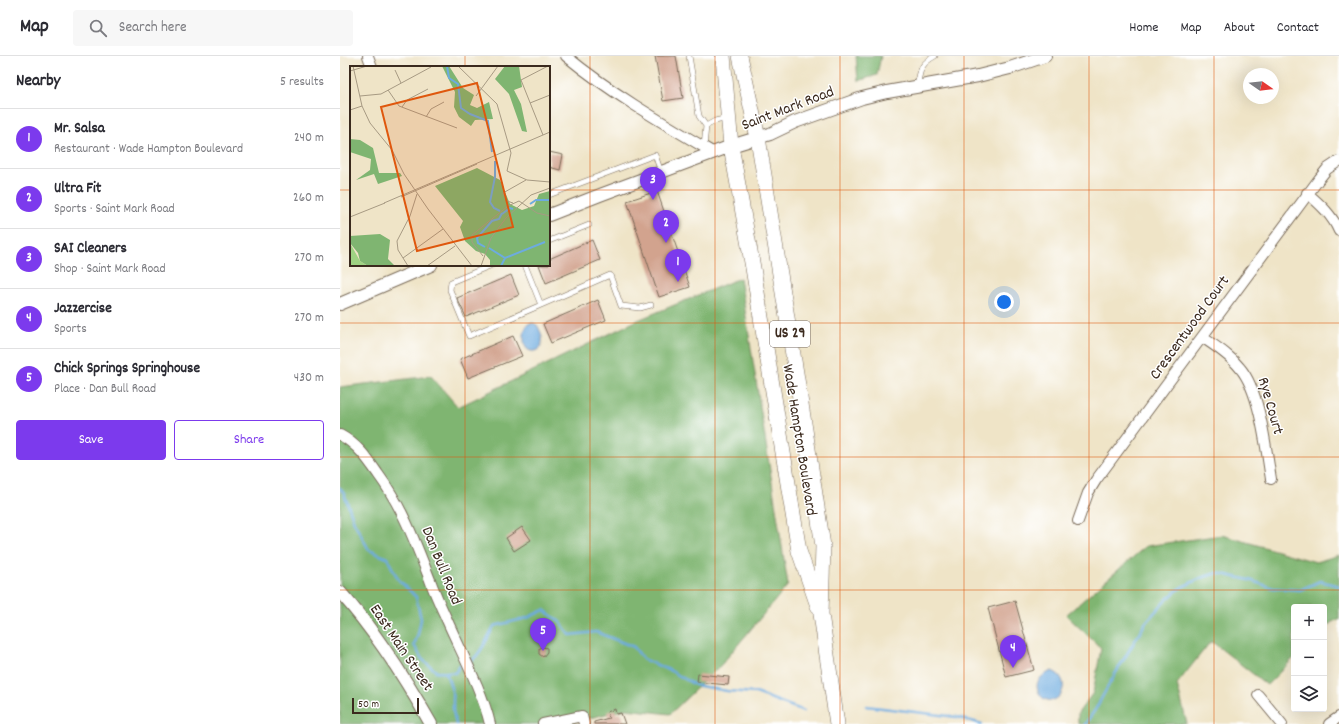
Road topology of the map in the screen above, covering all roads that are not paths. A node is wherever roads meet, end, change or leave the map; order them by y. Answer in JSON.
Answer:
{"nodes":[{"id":1,"x":368,"y":56,"type":"edge"},
{"id":2,"x":566,"y":56,"type":"edge"},
{"id":3,"x":689,"y":56,"type":"edge"},
{"id":4,"x":723,"y":56,"type":"edge"},
{"id":5,"x":740,"y":56,"type":"edge"},
{"id":6,"x":935,"y":56,"type":"edge"},
{"id":7,"x":1045,"y":56,"type":"edge"},
{"id":8,"x":372,"y":66,"type":"edge"},
{"id":9,"x":916,"y":87,"type":"junction"},
{"id":10,"x":729,"y":118,"type":"junction"},
{"id":11,"x":706,"y":126,"type":"junction"},
{"id":12,"x":758,"y":138,"type":"junction"},
{"id":13,"x":731,"y":146,"type":"junction"},
{"id":14,"x":709,"y":150,"type":"junction"},
{"id":15,"x":1339,"y":161,"type":"edge"},
{"id":16,"x":661,"y":172,"type":"junction"},
{"id":17,"x":1307,"y":193,"type":"junction"},
{"id":18,"x":550,"y":195,"type":"edge"},
{"id":19,"x":550,"y":215,"type":"edge"},
{"id":20,"x":589,"y":224,"type":"dead end"},
{"id":21,"x":1339,"y":231,"type":"edge"},
{"id":22,"x":550,"y":241,"type":"edge"},
{"id":23,"x":429,"y":266,"type":"edge"},
{"id":24,"x":490,"y":266,"type":"edge"},
{"id":25,"x":525,"y":266,"type":"edge"},
{"id":26,"x":340,"y":304,"type":"edge"},
{"id":27,"x":541,"y":305,"type":"junction"},
{"id":28,"x":651,"y":305,"type":"dead end"},
{"id":29,"x":1202,"y":336,"type":"junction"},
{"id":30,"x":801,"y":404,"type":"junction"},
{"id":31,"x":776,"y":409,"type":"junction"},
{"id":32,"x":340,"y":435,"type":"edge"},
{"id":33,"x":1272,"y":479,"type":"dead end"},
{"id":34,"x":1078,"y":521,"type":"dead end"},
{"id":35,"x":340,"y":592,"type":"edge"},
{"id":36,"x":821,"y":614,"type":"junction"},
{"id":37,"x":1258,"y":695,"type":"dead end"},
{"id":38,"x":1339,"y":718,"type":"edge"},
{"id":39,"x":431,"y":724,"type":"edge"},
{"id":40,"x":490,"y":724,"type":"edge"},
{"id":41,"x":543,"y":724,"type":"edge"},
{"id":42,"x":584,"y":724,"type":"edge"},
{"id":43,"x":837,"y":724,"type":"edge"},
{"id":44,"x":1282,"y":724,"type":"edge"},
{"id":45,"x":1329,"y":724,"type":"edge"}],
"edges":[{"from":1,"to":8,"type":"street"},
{"from":2,"to":14,"type":"street"},
{"from":3,"to":11,"type":"lane"},
{"from":4,"to":10,"type":"main road","name":"Wade Hampton Boulevard","number":"US 29"},
{"from":5,"to":12,"type":"main road","name":"Wade Hampton Boulevard","number":"US 29"},
{"from":6,"to":9,"type":"lane"},
{"from":7,"to":9,"type":"street","name":"Saint Mark Road"},
{"from":9,"to":12,"type":"street","name":"Saint Mark Road"},
{"from":10,"to":11,"type":"lane"},
{"from":10,"to":13,"type":"main road","name":"Wade Hampton Boulevard","number":"US 29"},
{"from":11,"to":14,"type":"lane"},
{"from":12,"to":13,"type":"street","name":"Saint Mark Road"},
{"from":12,"to":30,"type":"main road","name":"Wade Hampton Boulevard","number":"US 29"},
{"from":13,"to":14,"type":"street","name":"Saint Mark Road"},
{"from":13,"to":31,"type":"main road","name":"Wade Hampton Boulevard","number":"US 29"},
{"from":14,"to":16,"type":"street","name":"Saint Mark Road"},
{"from":15,"to":17,"type":"street","name":"Crescentwood Court"},
{"from":16,"to":18,"type":"lane"},
{"from":16,"to":19,"type":"street","name":"Saint Mark Road"},
{"from":17,"to":21,"type":"street"},
{"from":17,"to":29,"type":"street","name":"Crescentwood Court"},
{"from":20,"to":22,"type":"lane"},
{"from":23,"to":26,"type":"street"},
{"from":24,"to":27,"type":"lane"},
{"from":25,"to":27,"type":"lane"},
{"from":27,"to":28,"type":"lane"},
{"from":29,"to":33,"type":"street","name":"Rye Court"},
{"from":29,"to":34,"type":"street","name":"Crescentwood Court"},
{"from":30,"to":31,"type":"main road"},
{"from":30,"to":36,"type":"main road","name":"Wade Hampton Boulevard","number":"US 29"},
{"from":31,"to":36,"type":"main road","name":"Wade Hampton Boulevard","number":"US 29"},
{"from":32,"to":40,"type":"street","name":"Dan Bull Road"},
{"from":35,"to":39,"type":"street","name":"East Main Street"},
{"from":36,"to":43,"type":"main road","name":"Wade Hampton Boulevard","number":"US 29"},
{"from":37,"to":44,"type":"street"},
{"from":38,"to":45,"type":"street"},
{"from":41,"to":42,"type":"street"}]}
